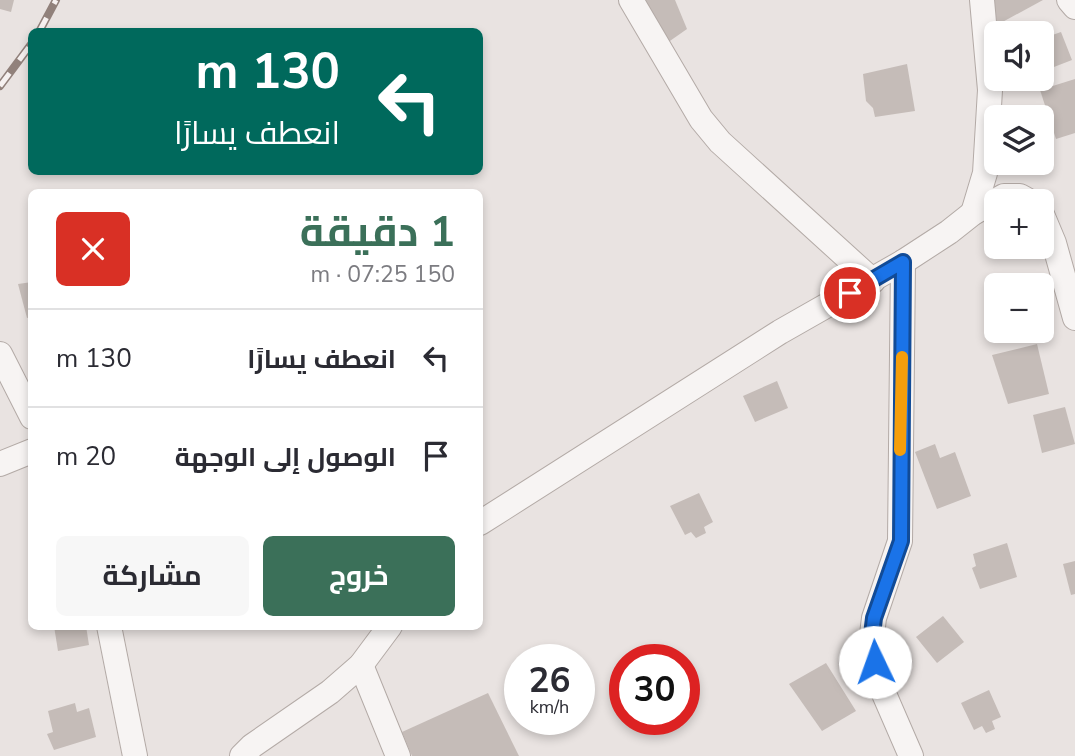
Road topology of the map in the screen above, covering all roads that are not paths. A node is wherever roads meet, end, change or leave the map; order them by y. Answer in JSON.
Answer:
{"nodes":[{"id":1,"x":631,"y":0,"type":"edge"},
{"id":2,"x":982,"y":0,"type":"edge"},
{"id":3,"x":1069,"y":0,"type":"edge"},
{"id":4,"x":1075,"y":7,"type":"edge"},
{"id":5,"x":984,"y":207,"type":"edge"},
{"id":6,"x":973,"y":213,"type":"junction"},
{"id":7,"x":1054,"y":243,"type":"edge"},
{"id":8,"x":903,"y":262,"type":"junction"},
{"id":9,"x":873,"y":281,"type":"junction"},
{"id":10,"x":1075,"y":318,"type":"edge"},
{"id":11,"x":0,"y":354,"type":"edge"},
{"id":12,"x":28,"y":409,"type":"edge"},
{"id":13,"x":28,"y":453,"type":"edge"},
{"id":14,"x":0,"y":464,"type":"edge"},
{"id":15,"x":483,"y":521,"type":"edge"},
{"id":16,"x":110,"y":630,"type":"edge"},
{"id":17,"x":387,"y":630,"type":"edge"},
{"id":18,"x":361,"y":665,"type":"junction"},
{"id":19,"x":135,"y":756,"type":"edge"},
{"id":20,"x":242,"y":756,"type":"edge"},
{"id":21,"x":398,"y":756,"type":"edge"},
{"id":22,"x":911,"y":756,"type":"edge"}],
"edges":[{"from":1,"to":9,"type":"street"},
{"from":2,"to":6,"type":"street"},
{"from":3,"to":4,"type":"street"},
{"from":5,"to":6,"type":"street"},
{"from":6,"to":8,"type":"street"},
{"from":7,"to":10,"type":"street"},
{"from":8,"to":9,"type":"street"},
{"from":8,"to":22,"type":"street"},
{"from":9,"to":15,"type":"street"},
{"from":11,"to":12,"type":"street"},
{"from":13,"to":14,"type":"street"},
{"from":16,"to":19,"type":"street"},
{"from":17,"to":18,"type":"street"},
{"from":18,"to":20,"type":"street"},
{"from":18,"to":21,"type":"street"}]}
